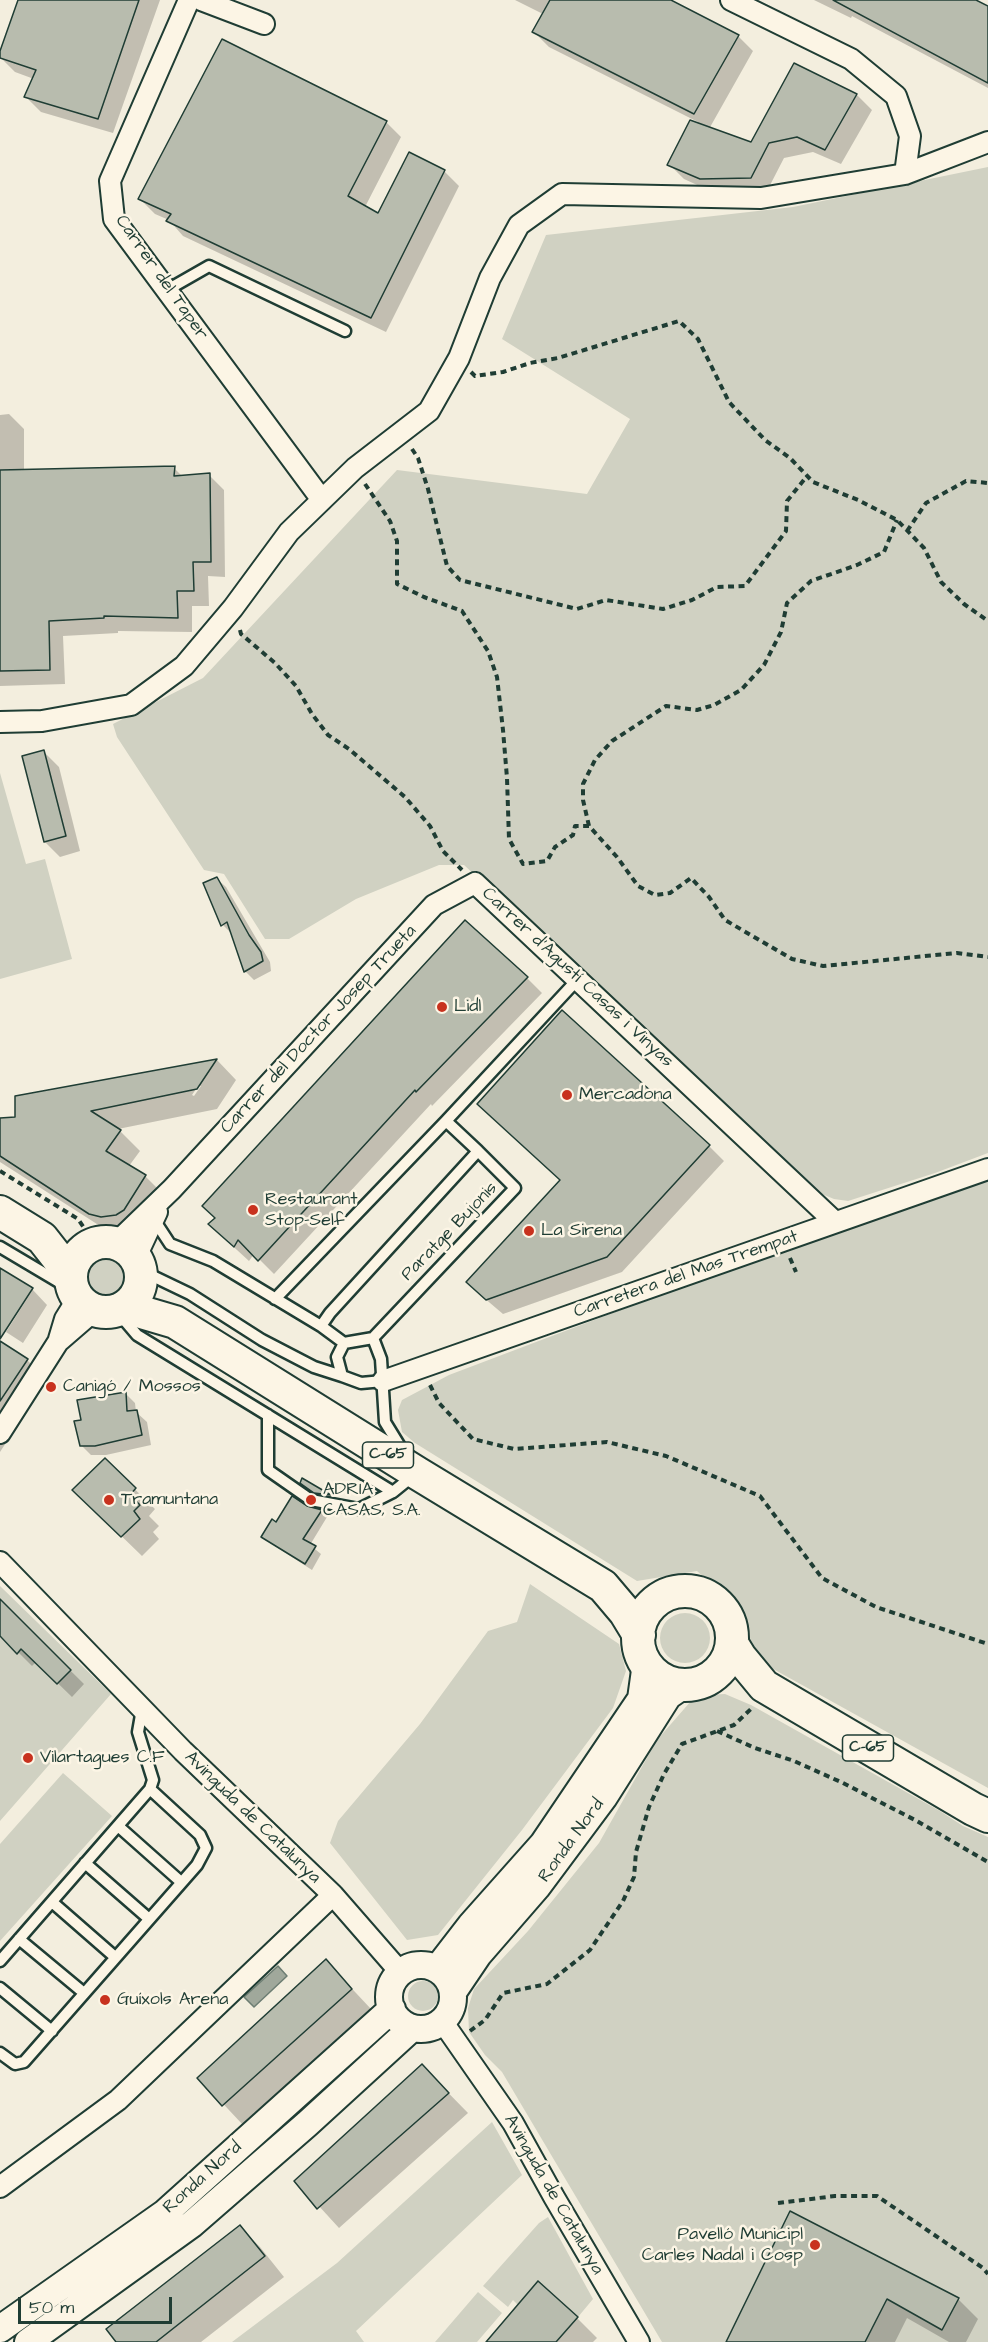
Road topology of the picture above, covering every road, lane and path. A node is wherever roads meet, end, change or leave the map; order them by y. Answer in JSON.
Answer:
{"nodes":[{"id":1,"x":189,"y":0,"type":"edge"},
{"id":2,"x":201,"y":0,"type":"edge"},
{"id":3,"x":731,"y":0,"type":"edge"},
{"id":4,"x":264,"y":24,"type":"dead end"},
{"id":5,"x":988,"y":142,"type":"edge"},
{"id":6,"x":905,"y":174,"type":"junction"},
{"id":7,"x":167,"y":290,"type":"junction"},
{"id":8,"x":345,"y":331,"type":"dead end"},
{"id":9,"x":459,"y":358,"type":"junction"},
{"id":10,"x":400,"y":434,"type":"junction"},
{"id":11,"x":356,"y":468,"type":"junction"},
{"id":12,"x":807,"y":476,"type":"junction"},
{"id":13,"x":988,"y":483,"type":"edge"},
{"id":14,"x":322,"y":500,"type":"junction"},
{"id":15,"x":897,"y":520,"type":"junction"},
{"id":16,"x":908,"y":531,"type":"junction"},
{"id":17,"x":233,"y":608,"type":"junction"},
{"id":18,"x":988,"y":621,"type":"edge"},
{"id":19,"x":0,"y":722,"type":"edge"},
{"id":20,"x":589,"y":826,"type":"junction"},
{"id":21,"x":476,"y":883,"type":"junction"},
{"id":22,"x":988,"y":957,"type":"edge"},
{"id":23,"x":578,"y":979,"type":"junction"},
{"id":24,"x":446,"y":1121,"type":"junction"},
{"id":25,"x":478,"y":1151,"type":"junction"},
{"id":26,"x":988,"y":1168,"type":"edge"},
{"id":27,"x":0,"y":1170,"type":"edge"},
{"id":28,"x":172,"y":1189,"type":"junction"},
{"id":29,"x":0,"y":1212,"type":"edge"},
{"id":30,"x":153,"y":1217,"type":"junction"},
{"id":31,"x":836,"y":1222,"type":"junction"},
{"id":32,"x":0,"y":1246,"type":"edge"},
{"id":33,"x":106,"y":1278,"type":"junction"},
{"id":34,"x":275,"y":1299,"type":"junction"},
{"id":35,"x":321,"y":1326,"type":"junction"},
{"id":36,"x":373,"y":1338,"type":"junction"},
{"id":37,"x":344,"y":1343,"type":"junction"},
{"id":38,"x":421,"y":1368,"type":"junction"},
{"id":39,"x":342,"y":1376,"type":"junction"},
{"id":40,"x":383,"y":1381,"type":"junction"},
{"id":41,"x":268,"y":1415,"type":"junction"},
{"id":42,"x":0,"y":1433,"type":"edge"},
{"id":43,"x":405,"y":1483,"type":"junction"},
{"id":44,"x":0,"y":1563,"type":"edge"},
{"id":45,"x":603,"y":1586,"type":"junction"},
{"id":46,"x":661,"y":1598,"type":"junction"},
{"id":47,"x":732,"y":1644,"type":"junction"},
{"id":48,"x":988,"y":1644,"type":"edge"},
{"id":49,"x":642,"y":1649,"type":"junction"},
{"id":50,"x":697,"y":1682,"type":"junction"},
{"id":51,"x":764,"y":1686,"type":"junction"},
{"id":52,"x":142,"y":1709,"type":"junction"},
{"id":53,"x":716,"y":1730,"type":"junction"},
{"id":54,"x":150,"y":1789,"type":"junction"},
{"id":55,"x":988,"y":1816,"type":"edge"},
{"id":56,"x":118,"y":1826,"type":"junction"},
{"id":57,"x":988,"y":1862,"type":"edge"},
{"id":58,"x":85,"y":1863,"type":"junction"},
{"id":59,"x":181,"y":1882,"type":"junction"},
{"id":60,"x":333,"y":1895,"type":"junction"},
{"id":61,"x":52,"y":1902,"type":"junction"},
{"id":62,"x":148,"y":1918,"type":"junction"},
{"id":63,"x":20,"y":1939,"type":"junction"},
{"id":64,"x":114,"y":1957,"type":"junction"},
{"id":65,"x":0,"y":1961,"type":"edge"},
{"id":66,"x":437,"y":1969,"type":"junction"},
{"id":67,"x":401,"y":1973,"type":"junction"},
{"id":68,"x":0,"y":1988,"type":"edge"},
{"id":69,"x":453,"y":1992,"type":"junction"},
{"id":70,"x":84,"y":1993,"type":"junction"},
{"id":71,"x":392,"y":2009,"type":"junction"},
{"id":72,"x":442,"y":2021,"type":"junction"},
{"id":73,"x":412,"y":2028,"type":"junction"},
{"id":74,"x":52,"y":2031,"type":"junction"},
{"id":75,"x":457,"y":2042,"type":"junction"},
{"id":76,"x":0,"y":2053,"type":"edge"},
{"id":77,"x":0,"y":2187,"type":"edge"},
{"id":78,"x":778,"y":2203,"type":"dead end"},
{"id":79,"x":988,"y":2274,"type":"edge"},
{"id":80,"x":0,"y":2329,"type":"edge"},
{"id":81,"x":28,"y":2342,"type":"edge"},
{"id":82,"x":639,"y":2342,"type":"edge"}],
"edges":[{"from":1,"to":7,"type":"street","name":"Carrer del Taper"},
{"from":2,"to":4,"type":"street"},
{"from":3,"to":6,"type":"street"},
{"from":5,"to":6,"type":"street"},
{"from":6,"to":9,"type":"street"},
{"from":7,"to":8,"type":"lane"},
{"from":7,"to":14,"type":"street","name":"Carrer del Taper"},
{"from":9,"to":10,"type":"street"},
{"from":9,"to":12,"type":"path"},
{"from":10,"to":11,"type":"street"},
{"from":10,"to":12,"type":"path"},
{"from":11,"to":14,"type":"street"},
{"from":11,"to":20,"type":"path"},
{"from":12,"to":15,"type":"path"},
{"from":13,"to":16,"type":"path"},
{"from":14,"to":17,"type":"street"},
{"from":15,"to":16,"type":"path"},
{"from":15,"to":20,"type":"path"},
{"from":16,"to":18,"type":"path"},
{"from":17,"to":19,"type":"street"},
{"from":17,"to":21,"type":"path"},
{"from":20,"to":22,"type":"path"},
{"from":21,"to":23,"type":"street","name":"Carrer d'Agustí Casas i Vinyas"},
{"from":21,"to":28,"type":"street","name":"Carrer del Doctor Josep Trueta"},
{"from":23,"to":24,"type":"lane"},
{"from":23,"to":31,"type":"street","name":"Carrer d'Agustí Casas i Vinyas"},
{"from":24,"to":25,"type":"lane","name":"Paratge Bujonis"},
{"from":24,"to":34,"type":"lane"},
{"from":25,"to":35,"type":"lane","name":"Paratge Bujonis"},
{"from":25,"to":36,"type":"lane","name":"Paratge Bujonis"},
{"from":26,"to":31,"type":"street","name":"Carretera del Mas Trempat"},
{"from":27,"to":33,"type":"path"},
{"from":28,"to":30,"type":"street","name":"Carrer del Doctor Josep Trueta"},
{"from":28,"to":33,"type":"street","name":"Carrer del Doctor Josep Trueta"},
{"from":29,"to":33,"type":"main road"},
{"from":30,"to":33,"type":"street","name":"Carrer del Doctor Josep Trueta"},
{"from":30,"to":34,"type":"lane"},
{"from":31,"to":38,"type":"street","name":"Carretera del Mas Trempat"},
{"from":32,"to":33,"type":"lane"},
{"from":33,"to":39,"type":"lane"},
{"from":33,"to":41,"type":"lane"},
{"from":33,"to":42,"type":"street"},
{"from":33,"to":43,"type":"main road","number":"C-65"},
{"from":34,"to":35,"type":"lane"},
{"from":35,"to":37,"type":"lane"},
{"from":36,"to":37,"type":"lane"},
{"from":36,"to":40,"type":"lane"},
{"from":37,"to":39,"type":"lane"},
{"from":38,"to":40,"type":"street","name":"Carretera del Mas Trempat"},
{"from":38,"to":48,"type":"path"},
{"from":39,"to":40,"type":"lane"},
{"from":40,"to":43,"type":"lane"},
{"from":41,"to":43,"type":"lane"},
{"from":41,"to":43,"type":"lane"},
{"from":43,"to":45,"type":"main road","number":"C-65"},
{"from":44,"to":52,"type":"street","name":"Avinguda de Catalunya"},
{"from":45,"to":46,"type":"main road","number":"C-65"},
{"from":45,"to":49,"type":"main road","number":"C-65"},
{"from":46,"to":47,"type":"main road"},
{"from":46,"to":49,"type":"main road"},
{"from":47,"to":50,"type":"main road"},
{"from":47,"to":51,"type":"main road","number":"C-65"},
{"from":49,"to":50,"type":"main road"},
{"from":49,"to":66,"type":"street","name":"Ronda Nord"},
{"from":50,"to":51,"type":"main road","number":"C-65"},
{"from":50,"to":69,"type":"street","name":"Ronda Nord"},
{"from":51,"to":53,"type":"path"},
{"from":51,"to":55,"type":"main road","number":"C-65"},
{"from":52,"to":54,"type":"lane"},
{"from":52,"to":60,"type":"street","name":"Avinguda de Catalunya"},
{"from":53,"to":57,"type":"path"},
{"from":53,"to":75,"type":"path"},
{"from":54,"to":56,"type":"lane"},
{"from":54,"to":59,"type":"lane"},
{"from":56,"to":58,"type":"lane"},
{"from":56,"to":59,"type":"lane"},
{"from":58,"to":61,"type":"lane"},
{"from":58,"to":62,"type":"lane"},
{"from":59,"to":62,"type":"lane"},
{"from":60,"to":67,"type":"street","name":"Avinguda de Catalunya"},
{"from":60,"to":77,"type":"street"},
{"from":61,"to":63,"type":"lane"},
{"from":61,"to":64,"type":"lane"},
{"from":62,"to":64,"type":"lane"},
{"from":63,"to":65,"type":"lane"},
{"from":63,"to":70,"type":"lane"},
{"from":64,"to":70,"type":"lane"},
{"from":66,"to":67,"type":"street"},
{"from":66,"to":69,"type":"street"},
{"from":67,"to":71,"type":"street"},
{"from":68,"to":74,"type":"lane"},
{"from":69,"to":72,"type":"street","name":"Ronda Nord"},
{"from":70,"to":74,"type":"lane"},
{"from":71,"to":73,"type":"street"},
{"from":71,"to":80,"type":"street","name":"Ronda Nord"},
{"from":72,"to":73,"type":"street"},
{"from":72,"to":75,"type":"street","name":"Avinguda de Catalunya"},
{"from":73,"to":81,"type":"street","name":"Ronda Nord"},
{"from":74,"to":76,"type":"lane"},
{"from":75,"to":82,"type":"street","name":"Avinguda de Catalunya"},
{"from":78,"to":79,"type":"path"}]}
